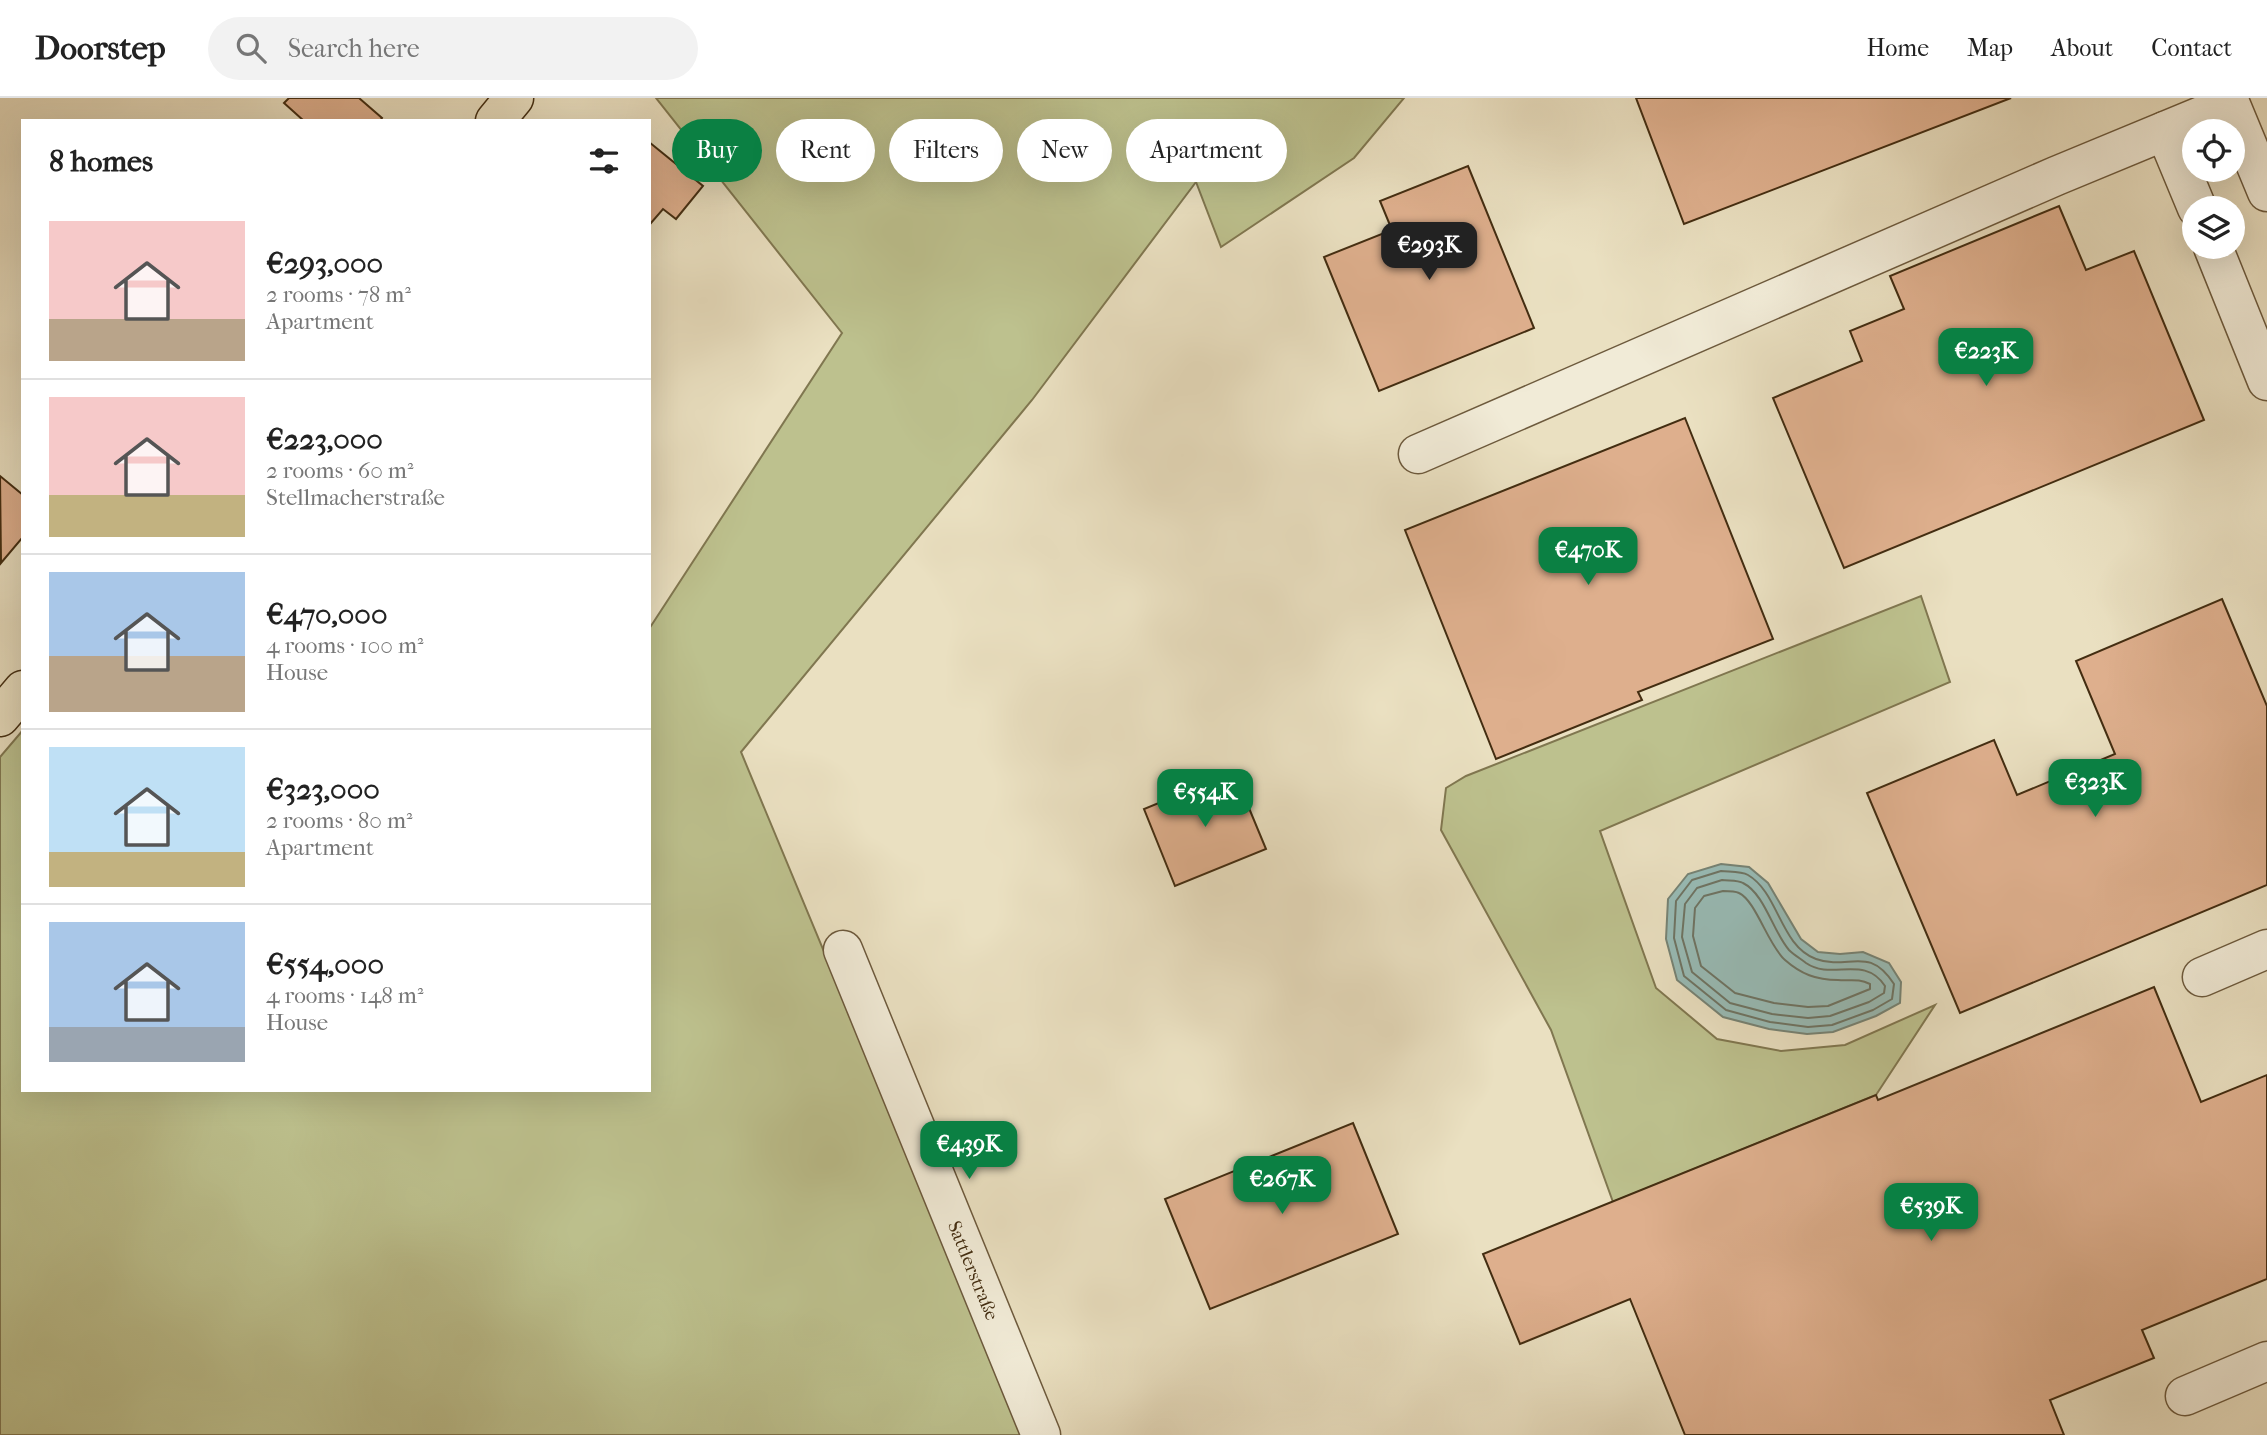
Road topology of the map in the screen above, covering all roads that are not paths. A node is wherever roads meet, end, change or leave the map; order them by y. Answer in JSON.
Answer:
{"nodes":[{"id":1,"x":514,"y":98,"type":"edge"},
{"id":2,"x":2229,"y":101,"type":"edge"},
{"id":3,"x":497,"y":119,"type":"edge"},
{"id":4,"x":2165,"y":131,"type":"junction"},
{"id":5,"x":2267,"y":192,"type":"edge"},
{"id":6,"x":2192,"y":196,"type":"edge"},
{"id":7,"x":2218,"y":259,"type":"edge"},
{"id":8,"x":2267,"y":381,"type":"edge"},
{"id":9,"x":1418,"y":454,"type":"dead end"},
{"id":10,"x":21,"y":692,"type":"edge"},
{"id":11,"x":0,"y":717,"type":"edge"},
{"id":12,"x":2267,"y":949,"type":"edge"},
{"id":13,"x":843,"y":950,"type":"dead end"},
{"id":14,"x":2202,"y":977,"type":"dead end"},
{"id":15,"x":2267,"y":1361,"type":"edge"},
{"id":16,"x":2185,"y":1396,"type":"dead end"},
{"id":17,"x":1041,"y":1435,"type":"edge"}],
"edges":[{"from":1,"to":3,"type":"main road"},
{"from":2,"to":4,"type":"street"},
{"from":2,"to":5,"type":"street"},
{"from":4,"to":6,"type":"street"},
{"from":4,"to":9,"type":"street"},
{"from":7,"to":8,"type":"street"},
{"from":10,"to":11,"type":"main road"},
{"from":12,"to":14,"type":"street"},
{"from":13,"to":17,"type":"street","name":"Sattlerstraße"},
{"from":15,"to":16,"type":"street"}]}
